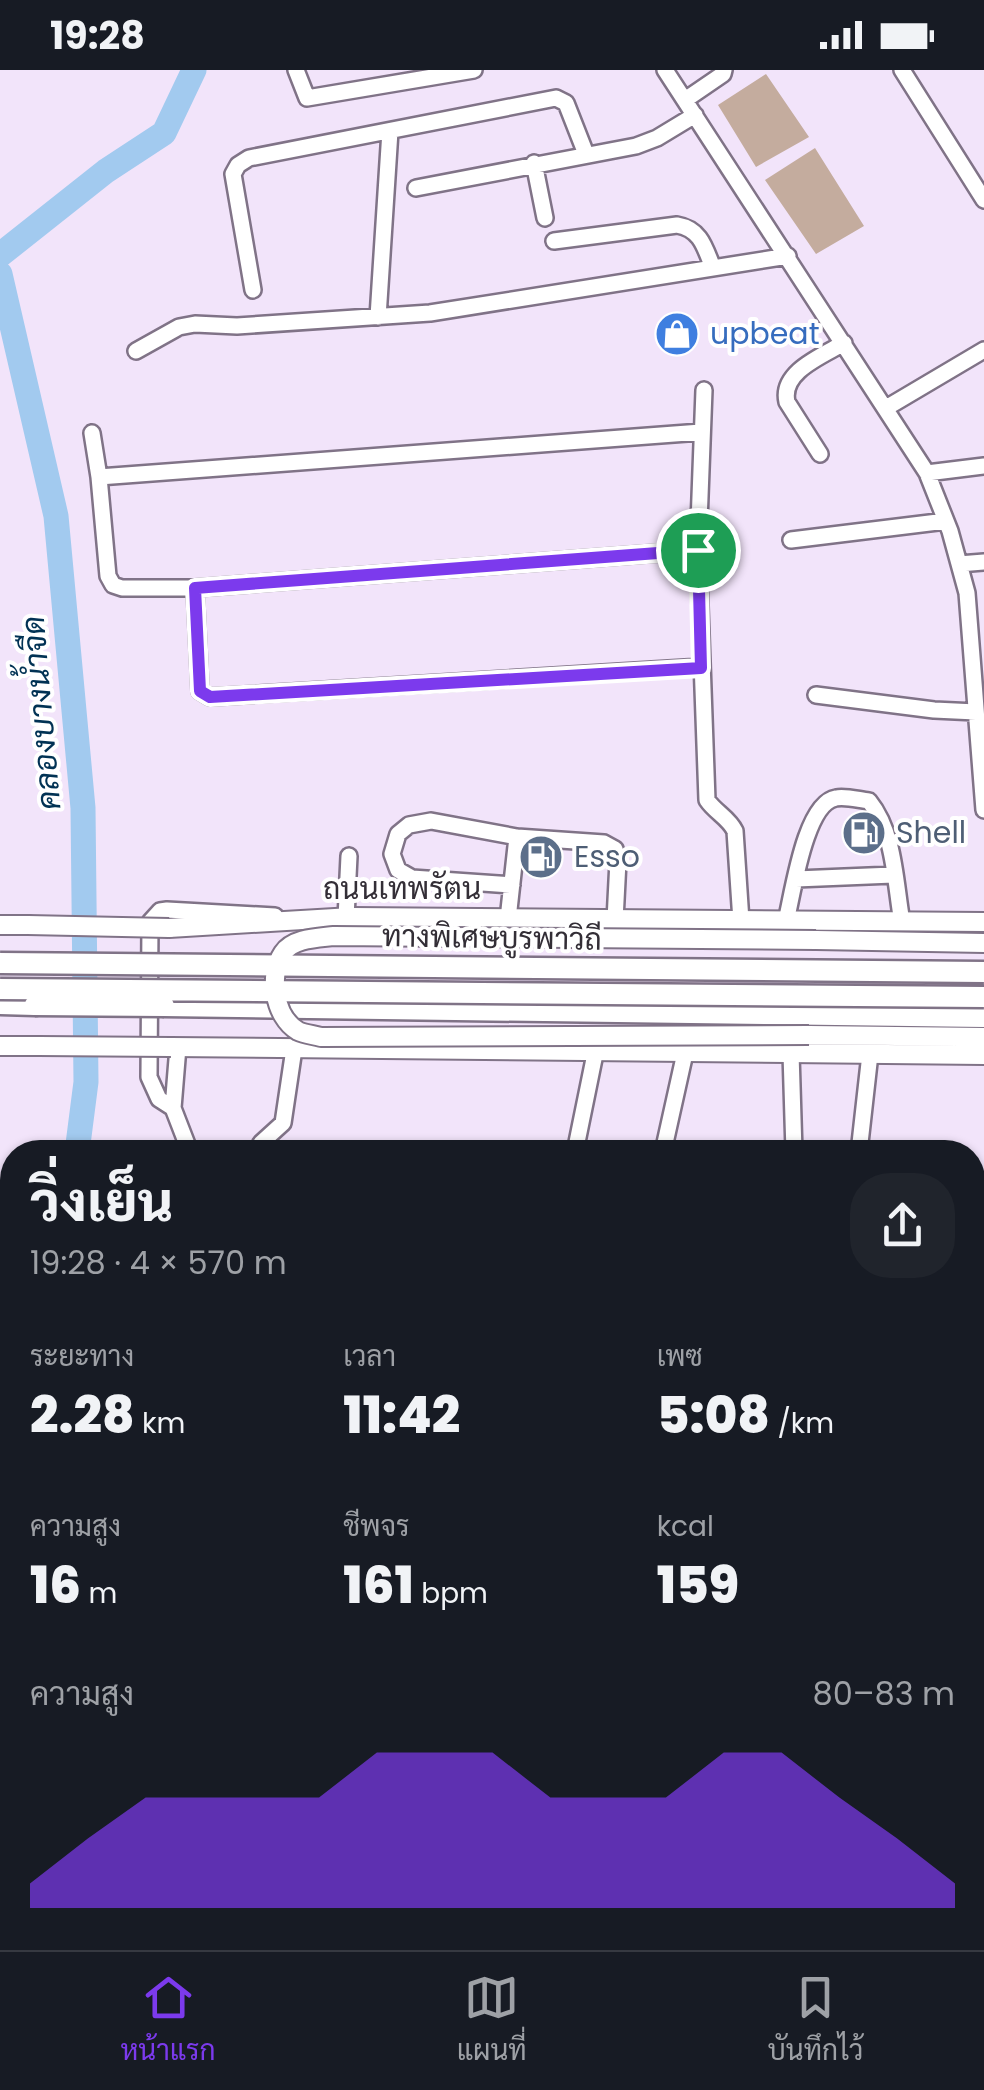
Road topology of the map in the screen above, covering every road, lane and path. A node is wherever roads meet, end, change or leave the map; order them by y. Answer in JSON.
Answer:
{"nodes":[{"id":1,"x":296,"y":70,"type":"edge"},
{"id":2,"x":474,"y":70,"type":"edge"},
{"id":3,"x":665,"y":70,"type":"edge"},
{"id":4,"x":724,"y":70,"type":"edge"},
{"id":5,"x":902,"y":70,"type":"edge"},
{"id":6,"x":685,"y":100,"type":"junction"},
{"id":7,"x":695,"y":115,"type":"junction"},
{"id":8,"x":390,"y":131,"type":"junction"},
{"id":9,"x":586,"y":154,"type":"junction"},
{"id":10,"x":534,"y":163,"type":"junction"},
{"id":11,"x":416,"y":188,"type":"dead end"},
{"id":12,"x":984,"y":200,"type":"edge"},
{"id":13,"x":545,"y":218,"type":"dead end"},
{"id":14,"x":554,"y":241,"type":"dead end"},
{"id":15,"x":788,"y":256,"type":"junction"},
{"id":16,"x":713,"y":268,"type":"junction"},
{"id":17,"x":253,"y":290,"type":"dead end"},
{"id":18,"x":378,"y":317,"type":"junction"},
{"id":19,"x":844,"y":344,"type":"junction"},
{"id":20,"x":984,"y":350,"type":"edge"},
{"id":21,"x":136,"y":351,"type":"dead end"},
{"id":22,"x":704,"y":390,"type":"dead end"},
{"id":23,"x":886,"y":408,"type":"junction"},
{"id":24,"x":701,"y":432,"type":"junction"},
{"id":25,"x":92,"y":433,"type":"dead end"},
{"id":26,"x":820,"y":454,"type":"dead end"},
{"id":27,"x":984,"y":466,"type":"edge"},
{"id":28,"x":927,"y":473,"type":"junction"},
{"id":29,"x":99,"y":476,"type":"junction"},
{"id":30,"x":946,"y":521,"type":"junction"},
{"id":31,"x":791,"y":540,"type":"dead end"},
{"id":32,"x":698,"y":550,"type":"junction"},
{"id":33,"x":984,"y":562,"type":"edge"},
{"id":34,"x":959,"y":564,"type":"junction"},
{"id":35,"x":195,"y":588,"type":"junction"},
{"id":36,"x":701,"y":668,"type":"junction"},
{"id":37,"x":816,"y":695,"type":"dead end"},
{"id":38,"x":976,"y":712,"type":"junction"},
{"id":39,"x":984,"y":810,"type":"edge"},
{"id":40,"x":517,"y":837,"type":"junction"},
{"id":41,"x":348,"y":856,"type":"dead end"},
{"id":42,"x":894,"y":875,"type":"junction"},
{"id":43,"x":796,"y":879,"type":"junction"},
{"id":44,"x":512,"y":884,"type":"junction"},
{"id":45,"x":346,"y":918,"type":"junction"},
{"id":46,"x":309,"y":919,"type":"junction"},
{"id":47,"x":508,"y":919,"type":"junction"},
{"id":48,"x":615,"y":920,"type":"junction"},
{"id":49,"x":741,"y":920,"type":"junction"},
{"id":50,"x":786,"y":921,"type":"junction"},
{"id":51,"x":902,"y":922,"type":"junction"},
{"id":52,"x":984,"y":922,"type":"edge"},
{"id":53,"x":0,"y":924,"type":"edge"},
{"id":54,"x":984,"y":943,"type":"edge"},
{"id":55,"x":0,"y":960,"type":"edge"},
{"id":56,"x":984,"y":964,"type":"edge"},
{"id":57,"x":984,"y":972,"type":"edge"},
{"id":58,"x":0,"y":990,"type":"edge"},
{"id":59,"x":984,"y":997,"type":"edge"},
{"id":60,"x":0,"y":1004,"type":"edge"},
{"id":61,"x":984,"y":1016,"type":"edge"},
{"id":62,"x":984,"y":1037,"type":"edge"},
{"id":63,"x":0,"y":1046,"type":"edge"},
{"id":64,"x":174,"y":1047,"type":"junction"},
{"id":65,"x":294,"y":1049,"type":"junction"},
{"id":66,"x":684,"y":1053,"type":"junction"},
{"id":67,"x":596,"y":1054,"type":"junction"},
{"id":68,"x":791,"y":1054,"type":"junction"},
{"id":69,"x":870,"y":1054,"type":"junction"},
{"id":70,"x":984,"y":1054,"type":"edge"},
{"id":71,"x":173,"y":1108,"type":"junction"},
{"id":72,"x":185,"y":1140,"type":"edge"},
{"id":73,"x":265,"y":1140,"type":"edge"},
{"id":74,"x":578,"y":1140,"type":"edge"},
{"id":75,"x":666,"y":1140,"type":"edge"},
{"id":76,"x":794,"y":1140,"type":"edge"},
{"id":77,"x":862,"y":1140,"type":"edge"}],
"edges":[{"from":1,"to":2,"type":"street"},
{"from":3,"to":6,"type":"street"},
{"from":4,"to":6,"type":"street"},
{"from":5,"to":12,"type":"street"},
{"from":6,"to":7,"type":"street"},
{"from":7,"to":9,"type":"street"},
{"from":7,"to":15,"type":"street"},
{"from":8,"to":9,"type":"street"},
{"from":8,"to":17,"type":"street"},
{"from":8,"to":18,"type":"street"},
{"from":9,"to":10,"type":"street"},
{"from":10,"to":11,"type":"street"},
{"from":10,"to":13,"type":"street"},
{"from":14,"to":16,"type":"street"},
{"from":15,"to":16,"type":"street"},
{"from":15,"to":19,"type":"street"},
{"from":16,"to":18,"type":"street"},
{"from":18,"to":21,"type":"street"},
{"from":19,"to":23,"type":"street"},
{"from":19,"to":26,"type":"street"},
{"from":20,"to":23,"type":"street"},
{"from":22,"to":24,"type":"street"},
{"from":23,"to":28,"type":"street"},
{"from":24,"to":29,"type":"street"},
{"from":24,"to":32,"type":"street"},
{"from":25,"to":29,"type":"street"},
{"from":27,"to":28,"type":"street"},
{"from":28,"to":30,"type":"street"},
{"from":29,"to":35,"type":"street"},
{"from":30,"to":31,"type":"street"},
{"from":30,"to":34,"type":"street"},
{"from":32,"to":35,"type":"street"},
{"from":32,"to":36,"type":"street"},
{"from":33,"to":34,"type":"street"},
{"from":34,"to":38,"type":"street"},
{"from":35,"to":36,"type":"street"},
{"from":36,"to":49,"type":"street"},
{"from":37,"to":38,"type":"street"},
{"from":38,"to":39,"type":"street"},
{"from":40,"to":44,"type":"street"},
{"from":40,"to":44,"type":"street"},
{"from":40,"to":48,"type":"street"},
{"from":41,"to":45,"type":"street"},
{"from":42,"to":43,"type":"street"},
{"from":42,"to":43,"type":"street"},
{"from":42,"to":51,"type":"street"},
{"from":43,"to":50,"type":"street"},
{"from":44,"to":47,"type":"street"},
{"from":45,"to":46,"type":"main road","name":"ถนนเทพรัตน"},
{"from":45,"to":47,"type":"main road","name":"ถนนเทพรัตน"},
{"from":46,"to":53,"type":"main road","name":"ถนนเทพรัตน","bridge":true},
{"from":46,"to":71,"type":"street"},
{"from":47,"to":48,"type":"main road","name":"ถนนเทพรัตน"},
{"from":48,"to":49,"type":"main road","name":"ถนนเทพรัตน"},
{"from":49,"to":50,"type":"main road","name":"ถนนเทพรัตน"},
{"from":50,"to":51,"type":"main road","name":"ถนนเทพรัตน"},
{"from":51,"to":52,"type":"main road","name":"ถนนเทพรัตน"},
{"from":54,"to":62,"type":"main road","bridge":true},
{"from":55,"to":56,"type":"highway","bridge":true},
{"from":55,"to":57,"type":"highway","name":"ทางพิเศษบูรพาวิถี","bridge":true},
{"from":58,"to":59,"type":"highway","name":"ทางพิเศษบูรพาวิถี","bridge":true},
{"from":60,"to":61,"type":"highway","bridge":true},
{"from":63,"to":64,"type":"main road","bridge":true},
{"from":64,"to":65,"type":"main road"},
{"from":64,"to":71,"type":"street"},
{"from":65,"to":67,"type":"main road"},
{"from":65,"to":73,"type":"street"},
{"from":66,"to":67,"type":"main road"},
{"from":66,"to":68,"type":"main road"},
{"from":66,"to":75,"type":"street"},
{"from":67,"to":74,"type":"street"},
{"from":68,"to":69,"type":"main road"},
{"from":68,"to":76,"type":"street"},
{"from":69,"to":70,"type":"main road"},
{"from":69,"to":77,"type":"street"},
{"from":71,"to":72,"type":"street"}]}
